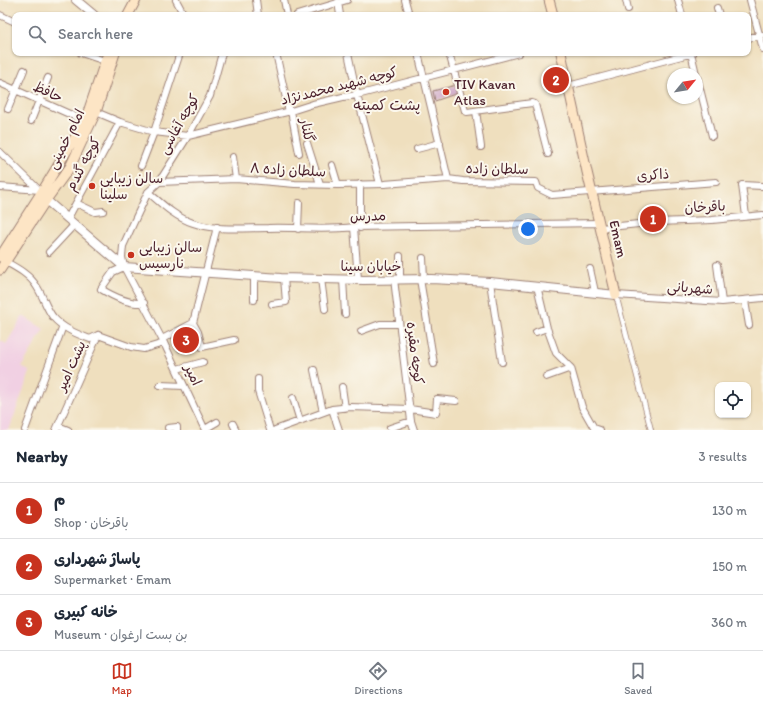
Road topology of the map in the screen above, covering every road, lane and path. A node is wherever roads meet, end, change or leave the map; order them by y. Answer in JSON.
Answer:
{"nodes":[{"id":1,"x":76,"y":0,"type":"edge"},
{"id":2,"x":129,"y":0,"type":"edge"},
{"id":3,"x":136,"y":0,"type":"edge"},
{"id":4,"x":176,"y":0,"type":"edge"},
{"id":5,"x":256,"y":0,"type":"edge"},
{"id":6,"x":284,"y":0,"type":"edge"},
{"id":7,"x":347,"y":0,"type":"edge"},
{"id":8,"x":405,"y":0,"type":"edge"},
{"id":9,"x":549,"y":0,"type":"edge"},
{"id":10,"x":626,"y":0,"type":"edge"},
{"id":11,"x":678,"y":0,"type":"edge"},
{"id":12,"x":750,"y":0,"type":"edge"},
{"id":13,"x":338,"y":2,"type":"junction"},
{"id":14,"x":717,"y":8,"type":"dead end"},
{"id":15,"x":628,"y":9,"type":"dead end"},
{"id":16,"x":90,"y":12,"type":"edge"},
{"id":17,"x":123,"y":12,"type":"edge"},
{"id":18,"x":130,"y":12,"type":"edge"},
{"id":19,"x":182,"y":12,"type":"edge"},
{"id":20,"x":258,"y":12,"type":"edge"},
{"id":21,"x":286,"y":12,"type":"edge"},
{"id":22,"x":306,"y":12,"type":"edge"},
{"id":23,"x":340,"y":12,"type":"edge"},
{"id":24,"x":408,"y":12,"type":"edge"},
{"id":25,"x":552,"y":12,"type":"edge"},
{"id":26,"x":681,"y":12,"type":"edge"},
{"id":27,"x":718,"y":12,"type":"edge"},
{"id":28,"x":0,"y":15,"type":"edge"},
{"id":29,"x":12,"y":21,"type":"edge"},
{"id":30,"x":761,"y":35,"type":"edge"},
{"id":31,"x":751,"y":37,"type":"edge"},
{"id":32,"x":763,"y":49,"type":"edge"},
{"id":33,"x":114,"y":56,"type":"edge"},
{"id":34,"x":179,"y":56,"type":"edge"},
{"id":35,"x":221,"y":56,"type":"edge"},
{"id":36,"x":277,"y":56,"type":"edge"},
{"id":37,"x":349,"y":56,"type":"edge"},
{"id":38,"x":419,"y":56,"type":"edge"},
{"id":39,"x":450,"y":56,"type":"edge"},
{"id":40,"x":507,"y":56,"type":"edge"},
{"id":41,"x":562,"y":56,"type":"edge"},
{"id":42,"x":681,"y":56,"type":"edge"},
{"id":43,"x":693,"y":56,"type":"edge"},
{"id":44,"x":106,"y":57,"type":"edge"},
{"id":45,"x":695,"y":68,"type":"edge"},
{"id":46,"x":24,"y":70,"type":"dead end"},
{"id":47,"x":453,"y":70,"type":"junction"},
{"id":48,"x":48,"y":78,"type":"dead end"},
{"id":49,"x":424,"y":78,"type":"junction"},
{"id":50,"x":0,"y":83,"type":"edge"},
{"id":51,"x":568,"y":86,"type":"junction"},
{"id":52,"x":16,"y":90,"type":"junction"},
{"id":53,"x":357,"y":95,"type":"junction"},
{"id":54,"x":703,"y":99,"type":"edge"},
{"id":55,"x":39,"y":101,"type":"junction"},
{"id":56,"x":8,"y":109,"type":"dead end"},
{"id":57,"x":476,"y":111,"type":"junction"},
{"id":58,"x":96,"y":112,"type":"junction"},
{"id":59,"x":290,"y":112,"type":"junction"},
{"id":60,"x":31,"y":121,"type":"dead end"},
{"id":61,"x":85,"y":121,"type":"junction"},
{"id":62,"x":120,"y":122,"type":"junction"},
{"id":63,"x":154,"y":132,"type":"junction"},
{"id":64,"x":188,"y":136,"type":"junction"},
{"id":65,"x":712,"y":136,"type":"dead end"},
{"id":66,"x":306,"y":143,"type":"dead end"},
{"id":67,"x":440,"y":143,"type":"junction"},
{"id":68,"x":481,"y":147,"type":"dead end"},
{"id":69,"x":417,"y":149,"type":"dead end"},
{"id":70,"x":0,"y":152,"type":"edge"},
{"id":71,"x":299,"y":153,"type":"dead end"},
{"id":72,"x":548,"y":154,"type":"dead end"},
{"id":73,"x":233,"y":157,"type":"dead end"},
{"id":74,"x":332,"y":165,"type":"dead end"},
{"id":75,"x":141,"y":166,"type":"dead end"},
{"id":76,"x":236,"y":179,"type":"junction"},
{"id":77,"x":448,"y":179,"type":"junction"},
{"id":78,"x":159,"y":182,"type":"junction"},
{"id":79,"x":415,"y":182,"type":"joint"},
{"id":80,"x":716,"y":182,"type":"dead end"},
{"id":81,"x":320,"y":184,"type":"junction"},
{"id":82,"x":360,"y":184,"type":"junction"},
{"id":83,"x":380,"y":184,"type":"junction"},
{"id":84,"x":338,"y":185,"type":"junction"},
{"id":85,"x":762,"y":186,"type":"dead end"},
{"id":86,"x":0,"y":187,"type":"edge"},
{"id":87,"x":41,"y":190,"type":"junction"},
{"id":88,"x":592,"y":191,"type":"junction"},
{"id":89,"x":148,"y":192,"type":"junction"},
{"id":90,"x":552,"y":195,"type":"joint"},
{"id":91,"x":46,"y":200,"type":"junction"},
{"id":92,"x":76,"y":202,"type":"junction"},
{"id":93,"x":299,"y":203,"type":"dead end"},
{"id":94,"x":103,"y":211,"type":"dead end"},
{"id":95,"x":657,"y":212,"type":"dead end"},
{"id":96,"x":763,"y":215,"type":"edge"},
{"id":97,"x":746,"y":216,"type":"junction"},
{"id":98,"x":68,"y":218,"type":"junction"},
{"id":99,"x":657,"y":222,"type":"junction"},
{"id":100,"x":75,"y":224,"type":"junction"},
{"id":101,"x":600,"y":226,"type":"junction"},
{"id":102,"x":217,"y":227,"type":"junction"},
{"id":103,"x":357,"y":228,"type":"junction"},
{"id":104,"x":298,"y":229,"type":"junction"},
{"id":105,"x":49,"y":252,"type":"dead end"},
{"id":106,"x":400,"y":256,"type":"dead end"},
{"id":107,"x":423,"y":258,"type":"dead end"},
{"id":108,"x":3,"y":259,"type":"edge"},
{"id":109,"x":718,"y":265,"type":"dead end"},
{"id":110,"x":124,"y":267,"type":"junction"},
{"id":111,"x":590,"y":269,"type":"dead end"},
{"id":112,"x":0,"y":270,"type":"edge"},
{"id":113,"x":206,"y":273,"type":"junction"},
{"id":114,"x":254,"y":276,"type":"junction"},
{"id":115,"x":284,"y":278,"type":"junction"},
{"id":116,"x":320,"y":279,"type":"junction"},
{"id":117,"x":343,"y":279,"type":"junction"},
{"id":118,"x":358,"y":279,"type":"junction"},
{"id":119,"x":397,"y":279,"type":"junction"},
{"id":120,"x":422,"y":279,"type":"junction"},
{"id":121,"x":490,"y":282,"type":"junction"},
{"id":122,"x":537,"y":286,"type":"junction"},
{"id":123,"x":595,"y":292,"type":"junction"},
{"id":124,"x":616,"y":295,"type":"junction"},
{"id":125,"x":763,"y":298,"type":"edge"},
{"id":126,"x":254,"y":300,"type":"dead end"},
{"id":127,"x":745,"y":301,"type":"junction"},
{"id":128,"x":722,"y":302,"type":"junction"},
{"id":129,"x":144,"y":303,"type":"junction"},
{"id":130,"x":272,"y":304,"type":"dead end"},
{"id":131,"x":324,"y":309,"type":"dead end"},
{"id":132,"x":345,"y":314,"type":"dead end"},
{"id":133,"x":192,"y":323,"type":"junction"},
{"id":134,"x":399,"y":324,"type":"junction"},
{"id":135,"x":749,"y":325,"type":"dead end"},
{"id":136,"x":63,"y":326,"type":"junction"},
{"id":137,"x":547,"y":328,"type":"junction"},
{"id":138,"x":362,"y":331,"type":"dead end"},
{"id":139,"x":536,"y":332,"type":"dead end"},
{"id":140,"x":98,"y":335,"type":"junction"},
{"id":141,"x":234,"y":340,"type":"dead end"},
{"id":142,"x":163,"y":341,"type":"junction"},
{"id":143,"x":203,"y":362,"type":"dead end"},
{"id":144,"x":502,"y":362,"type":"dead end"},
{"id":145,"x":434,"y":364,"type":"dead end"},
{"id":146,"x":570,"y":368,"type":"junction"},
{"id":147,"x":177,"y":369,"type":"junction"},
{"id":148,"x":314,"y":370,"type":"dead end"},
{"id":149,"x":546,"y":377,"type":"dead end"},
{"id":150,"x":258,"y":379,"type":"dead end"},
{"id":151,"x":160,"y":385,"type":"dead end"},
{"id":152,"x":184,"y":386,"type":"junction"},
{"id":153,"x":342,"y":387,"type":"dead end"},
{"id":154,"x":293,"y":398,"type":"dead end"},
{"id":155,"x":456,"y":401,"type":"dead end"},
{"id":156,"x":345,"y":408,"type":"junction"},
{"id":157,"x":332,"y":409,"type":"junction"},
{"id":158,"x":410,"y":409,"type":"junction"},
{"id":159,"x":323,"y":412,"type":"junction"},
{"id":160,"x":300,"y":421,"type":"junction"},
{"id":161,"x":411,"y":421,"type":"junction"},
{"id":162,"x":217,"y":422,"type":"dead end"},
{"id":163,"x":293,"y":427,"type":"edge"},
{"id":164,"x":57,"y":428,"type":"edge"},
{"id":165,"x":168,"y":428,"type":"dead end"},
{"id":166,"x":390,"y":428,"type":"dead end"},
{"id":167,"x":205,"y":429,"type":"edge"},
{"id":168,"x":25,"y":430,"type":"edge"},
{"id":169,"x":68,"y":430,"type":"edge"},
{"id":170,"x":177,"y":430,"type":"edge"},
{"id":171,"x":270,"y":430,"type":"edge"},
{"id":172,"x":275,"y":430,"type":"edge"},
{"id":173,"x":339,"y":430,"type":"edge"},
{"id":174,"x":414,"y":430,"type":"edge"},
{"id":175,"x":595,"y":430,"type":"edge"},
{"id":176,"x":652,"y":430,"type":"edge"}],
"edges":[{"from":1,"to":16,"type":"street"},
{"from":2,"to":17,"type":"main road"},
{"from":3,"to":18,"type":"main road"},
{"from":4,"to":19,"type":"street"},
{"from":5,"to":20,"type":"street"},
{"from":6,"to":21,"type":"street"},
{"from":7,"to":13,"type":"street"},
{"from":8,"to":24,"type":"street"},
{"from":9,"to":25,"type":"main road"},
{"from":10,"to":15,"type":"street"},
{"from":11,"to":26,"type":"street"},
{"from":12,"to":30,"type":"street"},
{"from":13,"to":22,"type":"street"},
{"from":13,"to":23,"type":"street"},
{"from":14,"to":27,"type":"street"},
{"from":28,"to":29,"type":"street"},
{"from":30,"to":31,"type":"street"},
{"from":30,"to":32,"type":"street"},
{"from":33,"to":58,"type":"main road","name":"امام خمینی"},
{"from":34,"to":63,"type":"street"},
{"from":35,"to":64,"type":"street","name":"کوچه آغاسی"},
{"from":36,"to":59,"type":"street","name":"گلنار"},
{"from":37,"to":53,"type":"street"},
{"from":38,"to":49,"type":"street"},
{"from":39,"to":47,"type":"street"},
{"from":40,"to":47,"type":"street","name":"کوچه شهید محمدنژاد"},
{"from":41,"to":51,"type":"main road","name":"Emam"},
{"from":42,"to":51,"type":"street"},
{"from":43,"to":45,"type":"street"},
{"from":44,"to":61,"type":"main road","name":"امام خمینی"},
{"from":46,"to":52,"type":"street"},
{"from":47,"to":49,"type":"street","name":"کوچه شهید محمدنژاد"},
{"from":47,"to":57,"type":"street"},
{"from":48,"to":55,"type":"street"},
{"from":49,"to":53,"type":"street","name":"کوچه شهید محمدنژاد"},
{"from":49,"to":67,"type":"street"},
{"from":50,"to":52,"type":"street","name":"حافظ"},
{"from":51,"to":88,"type":"main road","name":"Emam"},
{"from":52,"to":55,"type":"street","name":"حافظ"},
{"from":52,"to":56,"type":"street"},
{"from":53,"to":59,"type":"street","name":"کوچه شهید محمدنژاد"},
{"from":53,"to":83,"type":"street"},
{"from":54,"to":65,"type":"street"},
{"from":55,"to":60,"type":"street"},
{"from":55,"to":61,"type":"street","name":"حافظ"},
{"from":57,"to":68,"type":"street"},
{"from":57,"to":72,"type":"street"},
{"from":58,"to":62,"type":"street"},
{"from":58,"to":91,"type":"main road","name":"امام خمینی"},
{"from":59,"to":64,"type":"street","name":"کوچه شهید محمدنژاد"},
{"from":59,"to":71,"type":"street","name":"گلنار"},
{"from":61,"to":87,"type":"main road","name":"امام خمینی"},
{"from":62,"to":63,"type":"street"},
{"from":62,"to":92,"type":"street","name":"کوچه گندم"},
{"from":63,"to":64,"type":"street"},
{"from":63,"to":75,"type":"street"},
{"from":64,"to":78,"type":"street","name":"کوچه آغاسی"},
{"from":66,"to":81,"type":"street"},
{"from":67,"to":69,"type":"street"},
{"from":67,"to":77,"type":"street"},
{"from":70,"to":87,"type":"street"},
{"from":73,"to":76,"type":"street"},
{"from":74,"to":84,"type":"street"},
{"from":76,"to":78,"type":"street","name":"سلطان زاده ۸"},
{"from":76,"to":81,"type":"street","name":"سلطان زاده ۸"},
{"from":77,"to":79,"type":"street","name":"سلطان زاده"},
{"from":77,"to":90,"type":"street","name":"سلطان زاده"},
{"from":78,"to":89,"type":"street","name":"کوچه آغاسی"},
{"from":79,"to":83,"type":"street","name":"سلطان زاده ۸"},
{"from":80,"to":88,"type":"street","name":"ذاکری"},
{"from":81,"to":84,"type":"street","name":"سلطان زاده ۸"},
{"from":82,"to":83,"type":"street","name":"سلطان زاده ۸"},
{"from":82,"to":84,"type":"street","name":"سلطان زاده ۸"},
{"from":82,"to":103,"type":"street"},
{"from":85,"to":97,"type":"street"},
{"from":86,"to":87,"type":"street"},
{"from":87,"to":108,"type":"main road","name":"امام خمینی"},
{"from":88,"to":90,"type":"street","name":"ذاکری"},
{"from":88,"to":101,"type":"main road","name":"Emam"},
{"from":89,"to":102,"type":"street","name":"مدرس"},
{"from":89,"to":110,"type":"street","name":"کوچه آغاسی"},
{"from":91,"to":98,"type":"street"},
{"from":91,"to":108,"type":"main road","name":"امام خمینی"},
{"from":92,"to":94,"type":"street"},
{"from":92,"to":98,"type":"street","name":"کوچه گندم"},
{"from":93,"to":104,"type":"street"},
{"from":95,"to":99,"type":"street"},
{"from":96,"to":97,"type":"street","name":"باقرخان"},
{"from":97,"to":99,"type":"street","name":"باقرخان"},
{"from":98,"to":100,"type":"street"},
{"from":99,"to":101,"type":"street","name":"باقرخان"},
{"from":100,"to":105,"type":"street"},
{"from":100,"to":110,"type":"street"},
{"from":101,"to":103,"type":"street","name":"مدرس"},
{"from":101,"to":124,"type":"main road","name":"Emam"},
{"from":102,"to":104,"type":"street","name":"مدرس"},
{"from":102,"to":113,"type":"street"},
{"from":103,"to":104,"type":"street","name":"مدرس"},
{"from":103,"to":118,"type":"street"},
{"from":106,"to":119,"type":"street","name":"کوچه مقبره"},
{"from":107,"to":120,"type":"street"},
{"from":108,"to":112,"type":"main road","name":"امام خمینی"},
{"from":108,"to":136,"type":"street","name":"پشت امیر"},
{"from":109,"to":128,"type":"street"},
{"from":110,"to":113,"type":"street","name":"خیابان سینا"},
{"from":110,"to":129,"type":"street","name":"امیر"},
{"from":110,"to":129,"type":"street"},
{"from":111,"to":123,"type":"street"},
{"from":113,"to":114,"type":"street","name":"خیابان سینا"},
{"from":113,"to":133,"type":"street"},
{"from":114,"to":115,"type":"street","name":"خیابان سینا"},
{"from":114,"to":126,"type":"street"},
{"from":115,"to":116,"type":"street","name":"خیابان سینا"},
{"from":115,"to":130,"type":"street"},
{"from":116,"to":117,"type":"street","name":"خیابان سینا"},
{"from":116,"to":131,"type":"street"},
{"from":117,"to":118,"type":"street","name":"خیابان سینا"},
{"from":117,"to":132,"type":"street"},
{"from":118,"to":119,"type":"street","name":"خیابان سینا"},
{"from":119,"to":120,"type":"street","name":"خیابان سینا"},
{"from":119,"to":134,"type":"street","name":"کوچه مقبره"},
{"from":120,"to":121,"type":"street","name":"خیابان سینا"},
{"from":120,"to":145,"type":"street"},
{"from":121,"to":122,"type":"street","name":"خیابان سینا"},
{"from":121,"to":144,"type":"street"},
{"from":122,"to":123,"type":"street","name":"خیابان سینا"},
{"from":122,"to":137,"type":"street"},
{"from":123,"to":124,"type":"street","name":"خیابان سینا"},
{"from":124,"to":128,"type":"street","name":"شهربانی"},
{"from":124,"to":176,"type":"street","name":"Emam"},
{"from":125,"to":127,"type":"street","name":"شهربانی"},
{"from":127,"to":128,"type":"street","name":"شهربانی"},
{"from":127,"to":135,"type":"street"},
{"from":129,"to":142,"type":"street","name":"امیر"},
{"from":133,"to":141,"type":"street"},
{"from":133,"to":142,"type":"street"},
{"from":134,"to":138,"type":"street"},
{"from":134,"to":158,"type":"street","name":"کوچه مقبره"},
{"from":136,"to":140,"type":"street","name":"پشت امیر"},
{"from":136,"to":168,"type":"street"},
{"from":137,"to":139,"type":"street"},
{"from":137,"to":146,"type":"street"},
{"from":140,"to":142,"type":"street"},
{"from":140,"to":164,"type":"street","name":"پشت امیر"},
{"from":142,"to":147,"type":"street","name":"امیر"},
{"from":143,"to":147,"type":"street"},
{"from":146,"to":149,"type":"street"},
{"from":146,"to":175,"type":"street"},
{"from":147,"to":152,"type":"street","name":"امیر"},
{"from":148,"to":159,"type":"street"},
{"from":150,"to":171,"type":"street"},
{"from":151,"to":152,"type":"street"},
{"from":152,"to":167,"type":"street","name":"امیر"},
{"from":153,"to":156,"type":"street"},
{"from":154,"to":160,"type":"street"},
{"from":155,"to":158,"type":"street"},
{"from":156,"to":157,"type":"street"},
{"from":156,"to":158,"type":"street"},
{"from":157,"to":159,"type":"street"},
{"from":157,"to":173,"type":"street"},
{"from":158,"to":161,"type":"street","name":"کوچه مقبره"},
{"from":159,"to":160,"type":"street"},
{"from":160,"to":163,"type":"street"},
{"from":161,"to":166,"type":"street"},
{"from":161,"to":174,"type":"street","name":"کوچه مقبره"},
{"from":162,"to":167,"type":"street"},
{"from":163,"to":172,"type":"street"},
{"from":164,"to":169,"type":"street"},
{"from":165,"to":170,"type":"street"}]}
